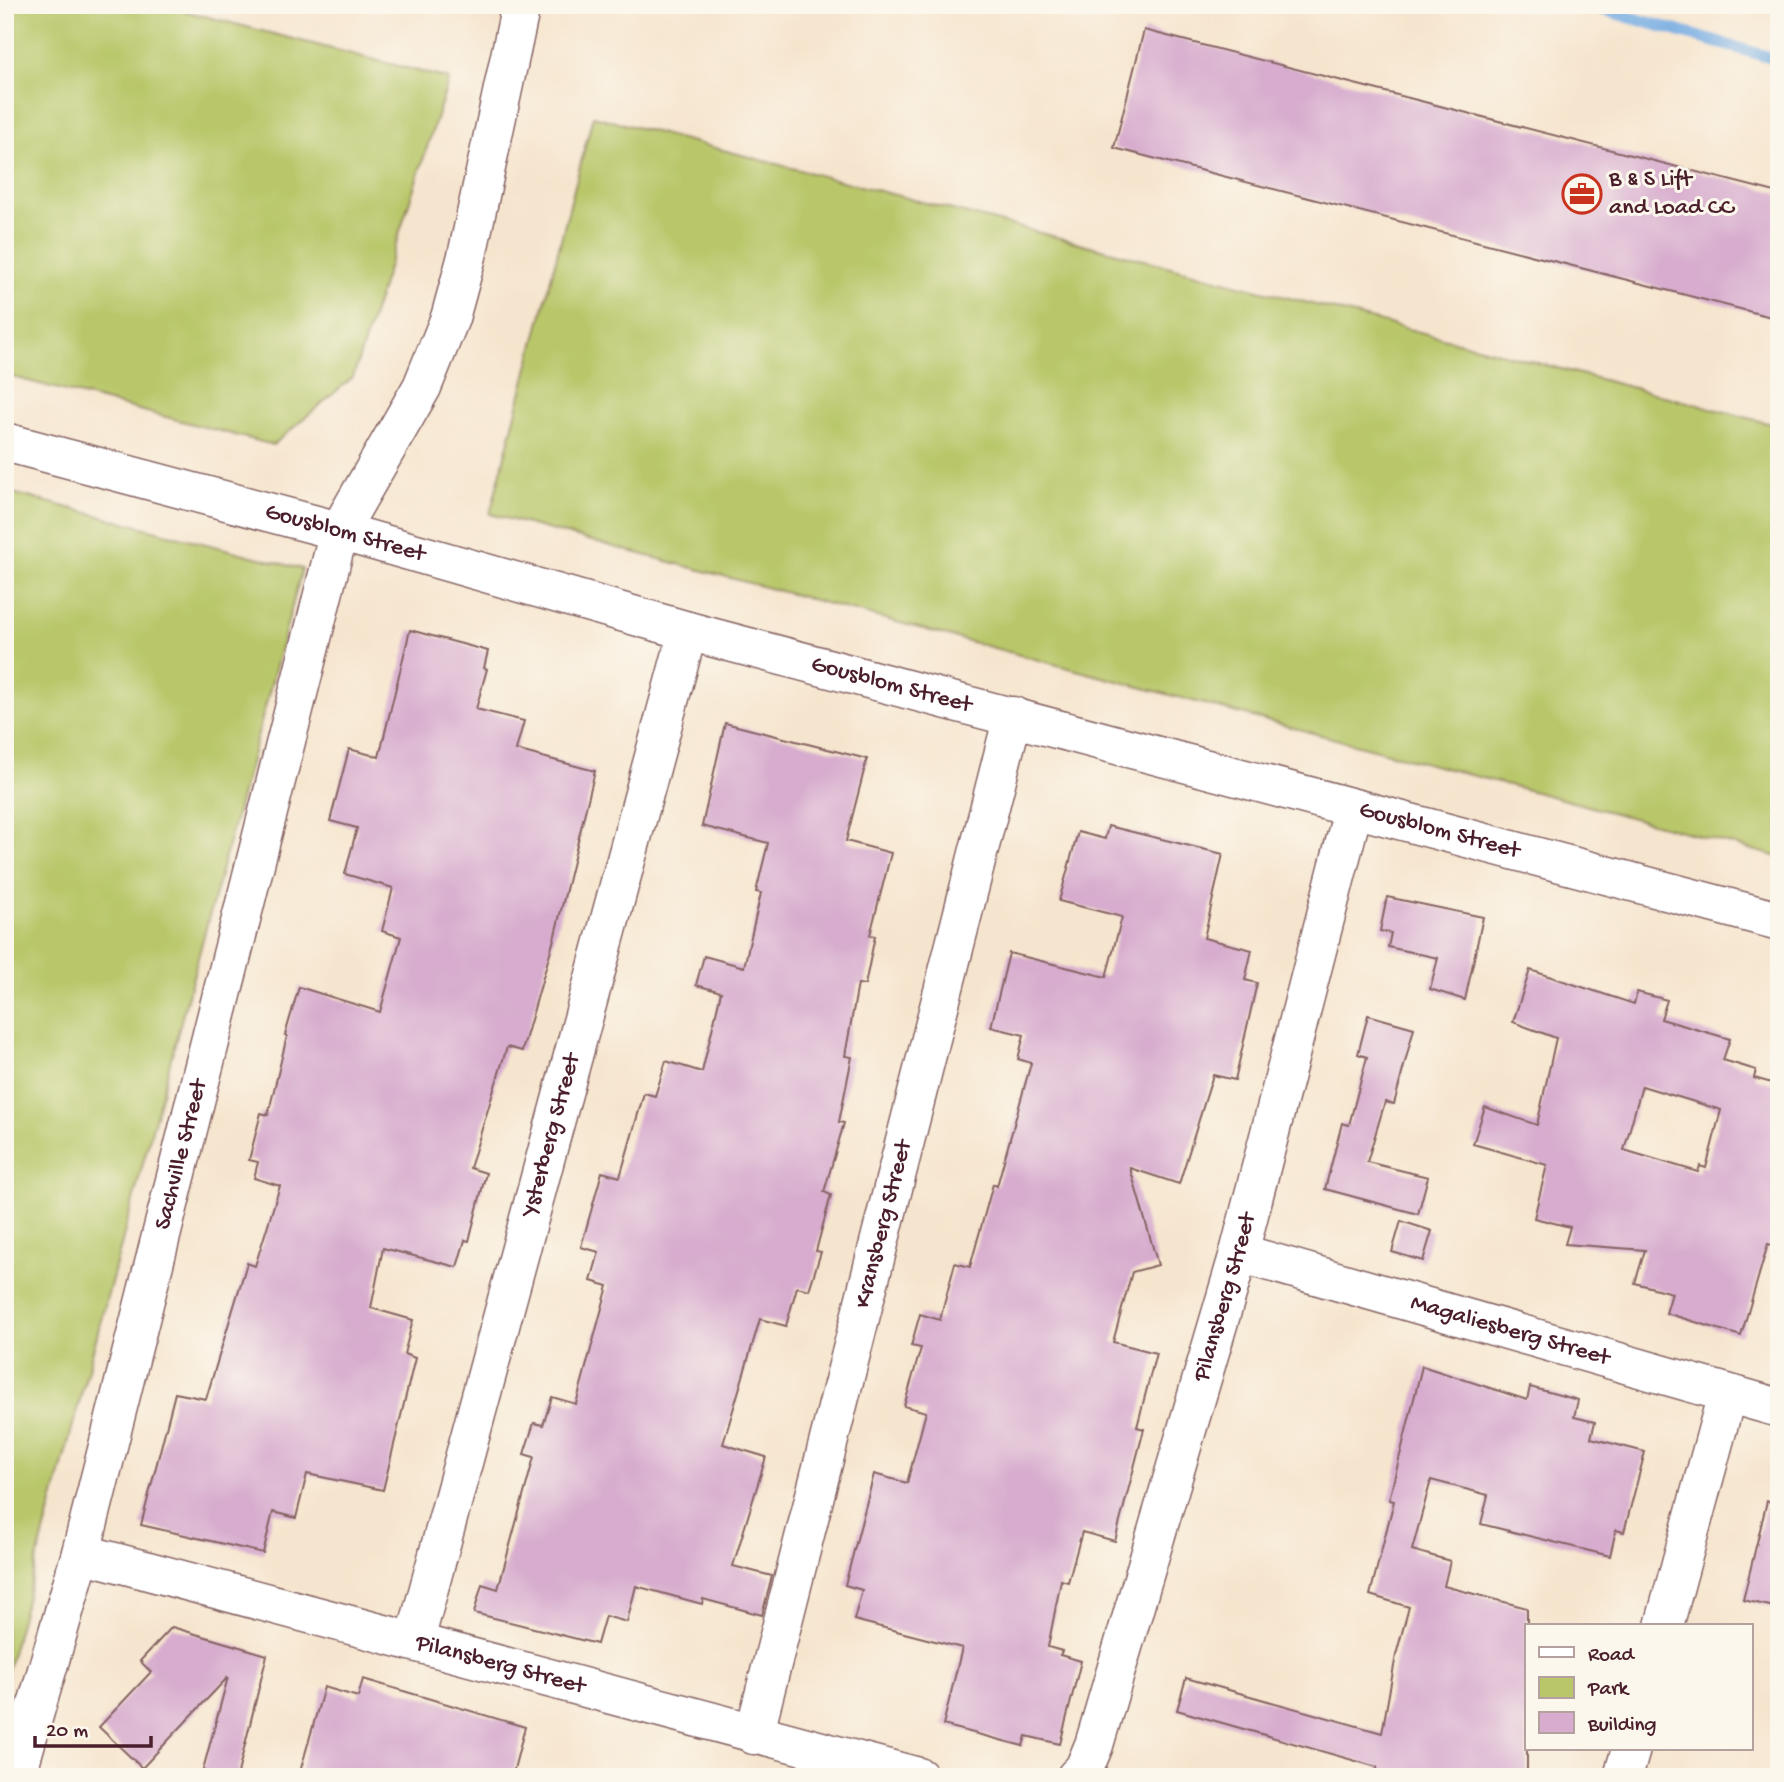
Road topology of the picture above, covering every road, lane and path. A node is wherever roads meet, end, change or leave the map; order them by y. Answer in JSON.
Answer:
{"nodes":[{"id":1,"x":521,"y":5,"type":"edge"},
{"id":2,"x":5,"y":442,"type":"edge"},
{"id":3,"x":339,"y":531,"type":"junction"},
{"id":4,"x":688,"y":631,"type":"junction"},
{"id":5,"x":1013,"y":716,"type":"junction"},
{"id":6,"x":1353,"y":810,"type":"junction"},
{"id":7,"x":1779,"y":921,"type":"edge"},
{"id":8,"x":1239,"y":1253,"type":"junction"},
{"id":9,"x":1727,"y":1394,"type":"junction"},
{"id":10,"x":1779,"y":1408,"type":"edge"},
{"id":11,"x":81,"y":1553,"type":"junction"},
{"id":12,"x":1665,"y":1624,"type":"edge"},
{"id":13,"x":415,"y":1640,"type":"junction"},
{"id":14,"x":754,"y":1735,"type":"junction"},
{"id":15,"x":1631,"y":1750,"type":"edge"},
{"id":16,"x":16,"y":1777,"type":"edge"},
{"id":17,"x":919,"y":1777,"type":"edge"},
{"id":18,"x":1076,"y":1777,"type":"edge"},
{"id":19,"x":1623,"y":1777,"type":"edge"}],
"edges":[{"from":1,"to":3,"type":"street","name":"Sachville Street"},
{"from":2,"to":3,"type":"street","name":"Gousblom Street"},
{"from":3,"to":4,"type":"street","name":"Gousblom Street"},
{"from":3,"to":11,"type":"street","name":"Sachville Street"},
{"from":4,"to":5,"type":"street","name":"Gousblom Street"},
{"from":4,"to":13,"type":"street","name":"Ysterberg Street"},
{"from":5,"to":6,"type":"street","name":"Gousblom Street"},
{"from":5,"to":14,"type":"street","name":"Kransberg Street"},
{"from":6,"to":7,"type":"street","name":"Gousblom Street"},
{"from":6,"to":8,"type":"street","name":"Pilansberg Street"},
{"from":8,"to":9,"type":"street","name":"Magaliesberg Street"},
{"from":8,"to":18,"type":"street","name":"Pilansberg Street"},
{"from":9,"to":10,"type":"street","name":"Magaliesberg Street"},
{"from":9,"to":12,"type":"street"},
{"from":11,"to":13,"type":"street","name":"Pilansberg Street"},
{"from":11,"to":16,"type":"street","name":"Sachville Street"},
{"from":13,"to":14,"type":"street","name":"Pilansberg Street"},
{"from":14,"to":17,"type":"street","name":"Pilansberg Street"},
{"from":15,"to":19,"type":"street"}]}
